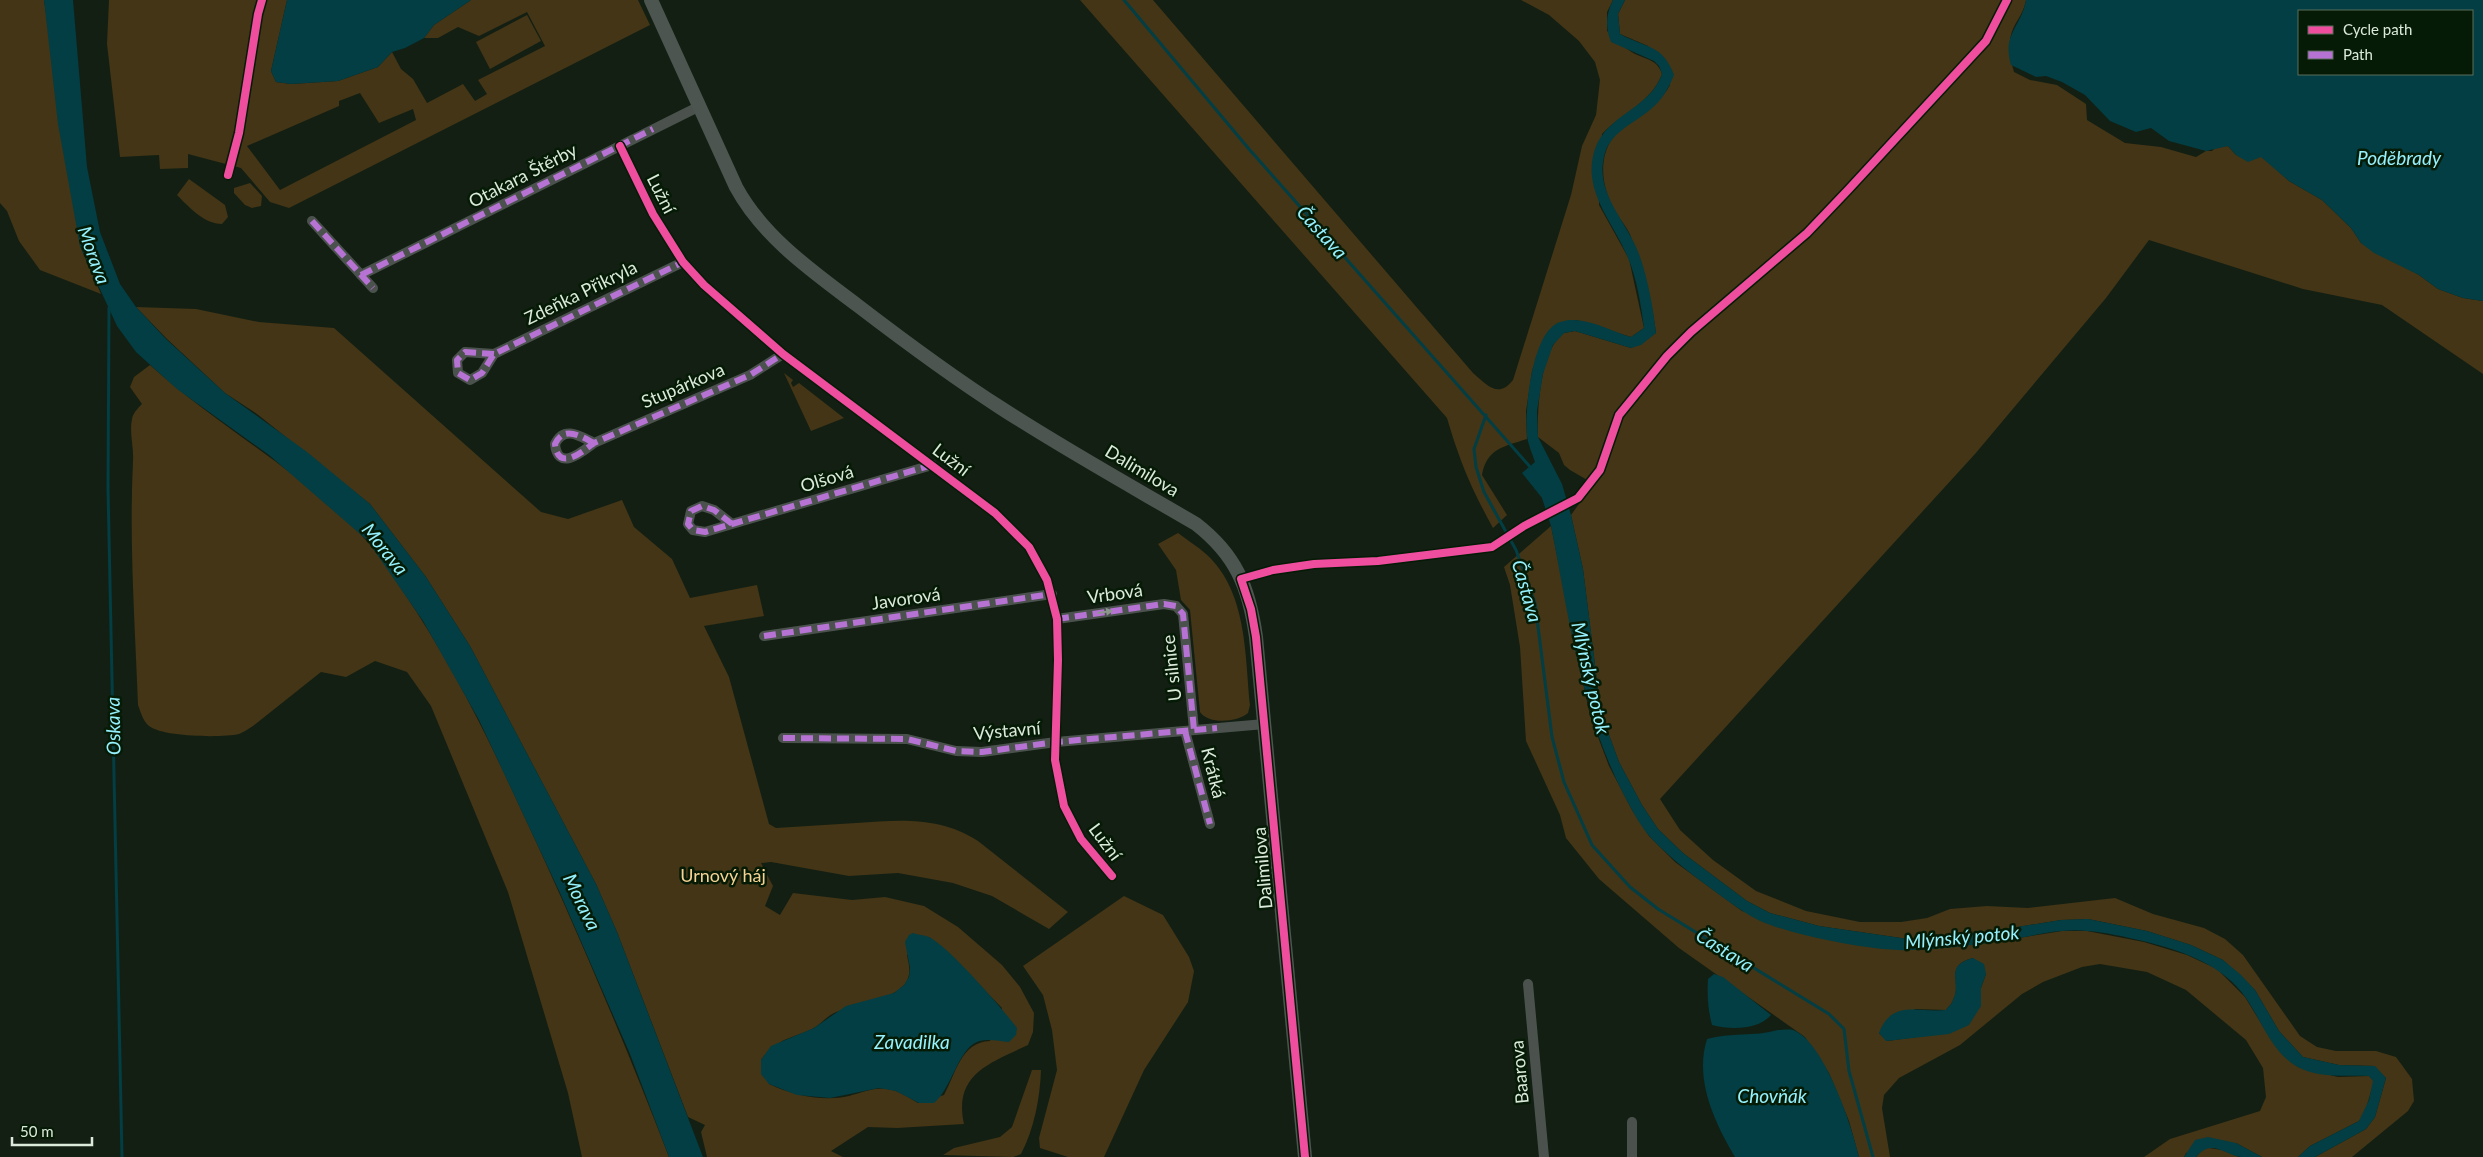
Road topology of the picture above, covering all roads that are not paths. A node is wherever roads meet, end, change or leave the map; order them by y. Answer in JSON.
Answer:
{"nodes":[{"id":1,"x":262,"y":0,"type":"edge"},
{"id":2,"x":651,"y":0,"type":"edge"},
{"id":3,"x":700,"y":106,"type":"junction"},
{"id":4,"x":620,"y":146,"type":"junction"},
{"id":5,"x":228,"y":175,"type":"dead end"},
{"id":6,"x":312,"y":221,"type":"dead end"},
{"id":7,"x":683,"y":262,"type":"junction"},
{"id":8,"x":361,"y":275,"type":"junction"},
{"id":9,"x":373,"y":288,"type":"dead end"},
{"id":10,"x":494,"y":354,"type":"dead end"},
{"id":11,"x":783,"y":354,"type":"junction"},
{"id":12,"x":594,"y":443,"type":"dead end"},
{"id":13,"x":932,"y":465,"type":"junction"},
{"id":14,"x":732,"y":524,"type":"dead end"},
{"id":15,"x":1052,"y":594,"type":"junction"},
{"id":16,"x":1176,"y":606,"type":"joint"},
{"id":17,"x":1057,"y":619,"type":"junction"},
{"id":18,"x":764,"y":636,"type":"dead end"},
{"id":19,"x":1264,"y":724,"type":"junction"},
{"id":20,"x":1190,"y":730,"type":"junction"},
{"id":21,"x":783,"y":738,"type":"dead end"},
{"id":22,"x":1056,"y":742,"type":"junction"},
{"id":23,"x":1210,"y":824,"type":"dead end"},
{"id":24,"x":1112,"y":876,"type":"dead end"},
{"id":25,"x":1528,"y":984,"type":"dead end"},
{"id":26,"x":1632,"y":1122,"type":"dead end"},
{"id":27,"x":1305,"y":1157,"type":"edge"},
{"id":28,"x":1544,"y":1157,"type":"edge"},
{"id":29,"x":1632,"y":1157,"type":"edge"}],
"edges":[{"from":1,"to":5,"type":"street"},
{"from":2,"to":3,"type":"main road","name":"Dalimilova"},
{"from":3,"to":4,"type":"street","name":"Otakara Štěrby"},
{"from":3,"to":19,"type":"main road","name":"Dalimilova"},
{"from":4,"to":7,"type":"street","name":"Lužní"},
{"from":4,"to":8,"type":"street","name":"Otakara Štěrby"},
{"from":6,"to":8,"type":"street"},
{"from":7,"to":10,"type":"street","name":"Zdeňka Přikryla"},
{"from":7,"to":11,"type":"street","name":"Lužní"},
{"from":8,"to":9,"type":"street"},
{"from":11,"to":12,"type":"street","name":"Stupárkova"},
{"from":11,"to":13,"type":"street","name":"Lužní"},
{"from":13,"to":14,"type":"street","name":"Olšová"},
{"from":13,"to":15,"type":"street","name":"Lužní"},
{"from":15,"to":17,"type":"street","name":"Lužní"},
{"from":15,"to":18,"type":"street","name":"Javorová"},
{"from":17,"to":16,"type":"street","name":"Vrbová","one_way":true},
{"from":16,"to":20,"type":"street","name":"U silnice"},
{"from":17,"to":22,"type":"street","name":"Lužní"},
{"from":19,"to":20,"type":"street","name":"Výstavní"},
{"from":19,"to":27,"type":"main road","name":"Dalimilova"},
{"from":20,"to":22,"type":"street","name":"Výstavní"},
{"from":20,"to":23,"type":"street","name":"Krátká"},
{"from":21,"to":22,"type":"street","name":"Výstavní"},
{"from":22,"to":24,"type":"street","name":"Lužní"},
{"from":25,"to":28,"type":"street","name":"Baarova"},
{"from":26,"to":29,"type":"street"}]}
